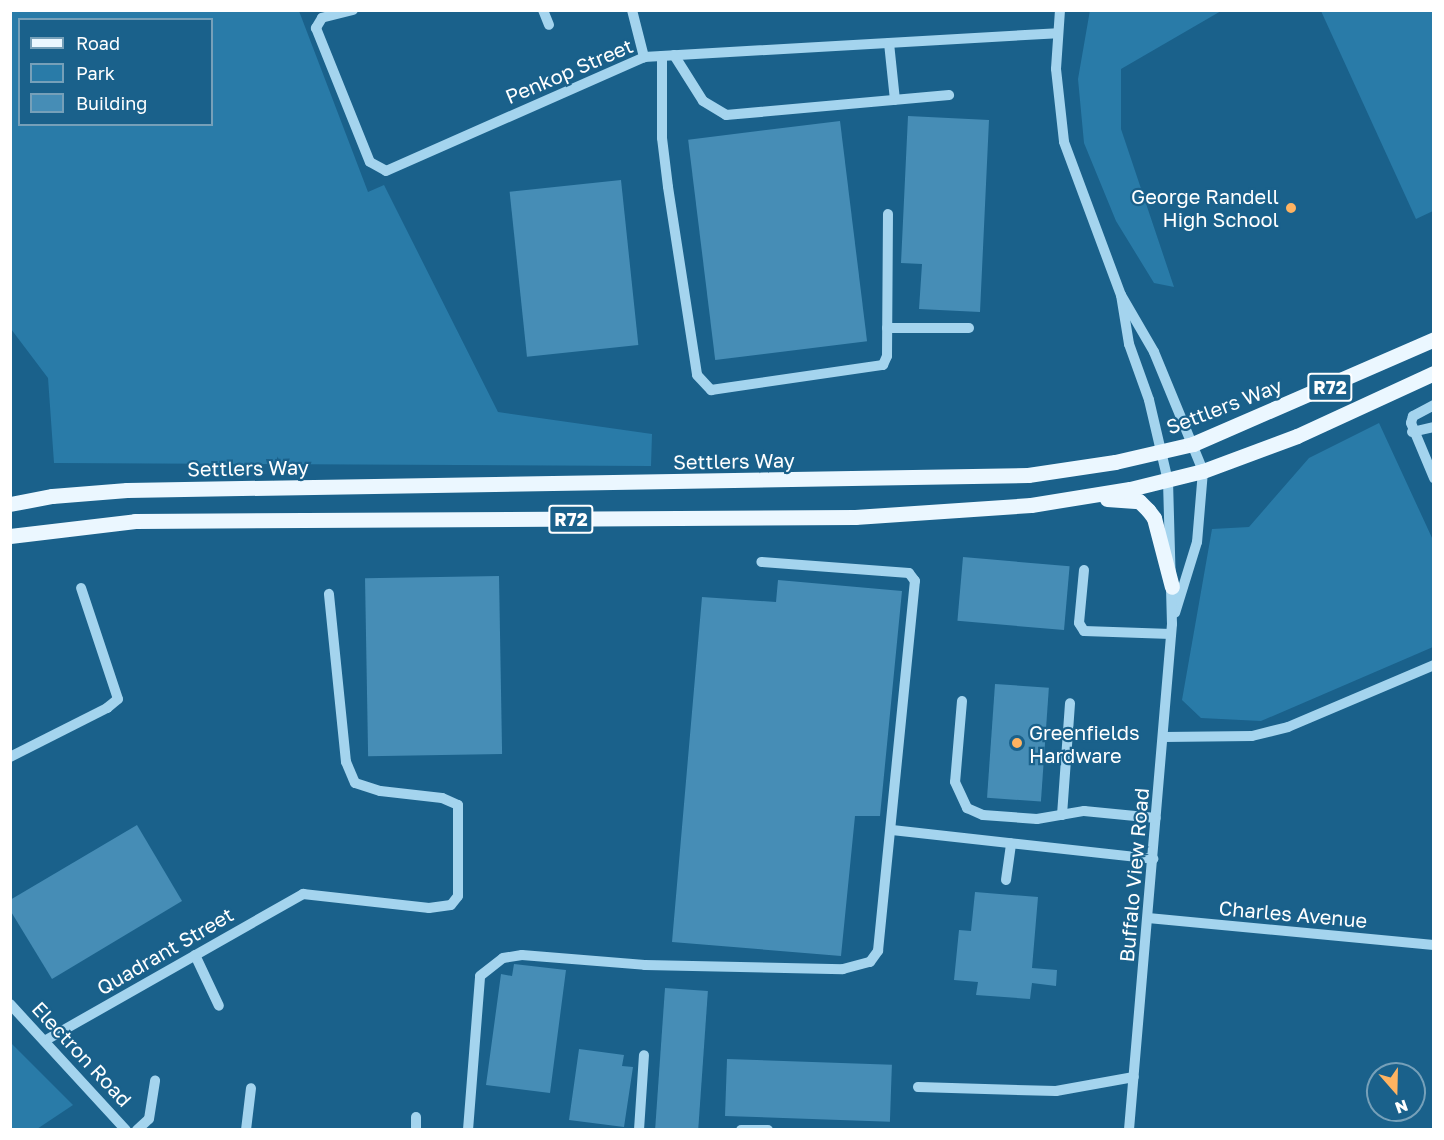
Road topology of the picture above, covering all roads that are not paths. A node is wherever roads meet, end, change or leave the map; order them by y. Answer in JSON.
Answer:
{"nodes":[{"id":1,"x":353,"y":10,"type":"edge"},
{"id":2,"x":543,"y":10,"type":"edge"},
{"id":3,"x":632,"y":10,"type":"edge"},
{"id":4,"x":1059,"y":10,"type":"edge"},
{"id":5,"x":549,"y":25,"type":"dead end"},
{"id":6,"x":1057,"y":33,"type":"junction"},
{"id":7,"x":889,"y":43,"type":"junction"},
{"id":8,"x":662,"y":56,"type":"junction"},
{"id":9,"x":674,"y":56,"type":"junction"},
{"id":10,"x":644,"y":57,"type":"junction"},
{"id":11,"x":949,"y":95,"type":"dead end"},
{"id":12,"x":896,"y":100,"type":"junction"},
{"id":13,"x":888,"y":214,"type":"dead end"},
{"id":14,"x":1121,"y":295,"type":"junction"},
{"id":15,"x":887,"y":328,"type":"junction"},
{"id":16,"x":969,"y":328,"type":"dead end"},
{"id":17,"x":1434,"y":339,"type":"edge"},
{"id":18,"x":1434,"y":373,"type":"edge"},
{"id":19,"x":1434,"y":405,"type":"edge"},
{"id":20,"x":1434,"y":427,"type":"edge"},
{"id":21,"x":1412,"y":432,"type":"junction"},
{"id":22,"x":1193,"y":444,"type":"junction"},
{"id":23,"x":1161,"y":452,"type":"junction"},
{"id":24,"x":1203,"y":471,"type":"junction"},
{"id":25,"x":1434,"y":478,"type":"edge"},
{"id":26,"x":1168,"y":480,"type":"junction"},
{"id":27,"x":10,"y":504,"type":"edge"},
{"id":28,"x":1031,"y":505,"type":"junction"},
{"id":29,"x":10,"y":536,"type":"edge"},
{"id":30,"x":761,"y":562,"type":"dead end"},
{"id":31,"x":1084,"y":570,"type":"dead end"},
{"id":32,"x":1172,"y":587,"type":"junction"},
{"id":33,"x":81,"y":588,"type":"dead end"},
{"id":34,"x":329,"y":594,"type":"dead end"},
{"id":35,"x":1172,"y":629,"type":"junction"},
{"id":36,"x":1434,"y":665,"type":"edge"},
{"id":37,"x":963,"y":701,"type":"dead end"},
{"id":38,"x":1070,"y":703,"type":"dead end"},
{"id":39,"x":1164,"y":737,"type":"junction"},
{"id":40,"x":10,"y":757,"type":"edge"},
{"id":41,"x":1062,"y":815,"type":"junction"},
{"id":42,"x":1156,"y":818,"type":"junction"},
{"id":43,"x":892,"y":830,"type":"junction"},
{"id":44,"x":1011,"y":843,"type":"junction"},
{"id":45,"x":1153,"y":859,"type":"junction"},
{"id":46,"x":1006,"y":880,"type":"dead end"},
{"id":47,"x":1148,"y":918,"type":"junction"},
{"id":48,"x":1434,"y":945,"type":"edge"},
{"id":49,"x":195,"y":955,"type":"junction"},
{"id":50,"x":10,"y":1004,"type":"edge"},
{"id":51,"x":219,"y":1006,"type":"dead end"},
{"id":52,"x":46,"y":1040,"type":"junction"},
{"id":53,"x":644,"y":1055,"type":"dead end"},
{"id":54,"x":1134,"y":1077,"type":"junction"},
{"id":55,"x":155,"y":1080,"type":"dead end"},
{"id":56,"x":918,"y":1087,"type":"dead end"},
{"id":57,"x":251,"y":1088,"type":"dead end"},
{"id":58,"x":416,"y":1117,"type":"dead end"},
{"id":59,"x":126,"y":1130,"type":"edge"},
{"id":60,"x":137,"y":1130,"type":"edge"},
{"id":61,"x":246,"y":1130,"type":"edge"},
{"id":62,"x":416,"y":1130,"type":"edge"},
{"id":63,"x":468,"y":1130,"type":"edge"},
{"id":64,"x":639,"y":1130,"type":"edge"},
{"id":65,"x":741,"y":1130,"type":"edge"},
{"id":66,"x":768,"y":1130,"type":"edge"},
{"id":67,"x":1129,"y":1130,"type":"edge"}],
"edges":[{"from":1,"to":10,"type":"street","name":"Penkop Street"},
{"from":2,"to":5,"type":"street"},
{"from":3,"to":10,"type":"street"},
{"from":4,"to":6,"type":"street"},
{"from":6,"to":7,"type":"street","name":"Penkop Street"},
{"from":6,"to":14,"type":"street"},
{"from":7,"to":9,"type":"street","name":"Penkop Street"},
{"from":7,"to":12,"type":"street"},
{"from":8,"to":9,"type":"street","name":"Penkop Street"},
{"from":8,"to":10,"type":"street","name":"Penkop Street"},
{"from":8,"to":15,"type":"street"},
{"from":9,"to":12,"type":"street"},
{"from":11,"to":12,"type":"street"},
{"from":13,"to":15,"type":"street"},
{"from":14,"to":22,"type":"street"},
{"from":14,"to":23,"type":"street","name":"Buffalo View Road"},
{"from":15,"to":16,"type":"street"},
{"from":17,"to":22,"type":"main road","name":"Settlers Way","number":"R72"},
{"from":18,"to":24,"type":"main road","number":"R72"},
{"from":19,"to":21,"type":"street"},
{"from":20,"to":21,"type":"street"},
{"from":21,"to":25,"type":"street"},
{"from":22,"to":23,"type":"main road","name":"Settlers Way","number":"R72"},
{"from":22,"to":24,"type":"street"},
{"from":23,"to":26,"type":"street","name":"Buffalo View Road"},
{"from":23,"to":27,"type":"main road","name":"Settlers Way","number":"R72"},
{"from":24,"to":26,"type":"main road","number":"R72"},
{"from":24,"to":35,"type":"street","name":"Buffalo View Road"},
{"from":26,"to":28,"type":"main road","number":"R72"},
{"from":26,"to":32,"type":"street","name":"Buffalo View Road"},
{"from":28,"to":29,"type":"main road","number":"R72"},
{"from":28,"to":32,"type":"main road"},
{"from":30,"to":43,"type":"street"},
{"from":31,"to":35,"type":"street"},
{"from":32,"to":35,"type":"street","name":"Buffalo View Road"},
{"from":33,"to":40,"type":"street"},
{"from":34,"to":49,"type":"street","name":"Quadrant Street"},
{"from":35,"to":39,"type":"street","name":"Buffalo View Road"},
{"from":36,"to":39,"type":"street"},
{"from":37,"to":41,"type":"street"},
{"from":38,"to":41,"type":"street"},
{"from":39,"to":42,"type":"street","name":"Buffalo View Road"},
{"from":41,"to":42,"type":"street"},
{"from":42,"to":45,"type":"street","name":"Buffalo View Road"},
{"from":43,"to":44,"type":"street"},
{"from":43,"to":63,"type":"street"},
{"from":44,"to":45,"type":"street"},
{"from":44,"to":46,"type":"street"},
{"from":45,"to":47,"type":"street","name":"Buffalo View Road"},
{"from":47,"to":48,"type":"street","name":"Charles Avenue"},
{"from":47,"to":54,"type":"street","name":"Buffalo View Road"},
{"from":49,"to":51,"type":"street"},
{"from":49,"to":52,"type":"street","name":"Quadrant Street"},
{"from":50,"to":52,"type":"street","name":"Electron Road"},
{"from":52,"to":59,"type":"street","name":"Electron Road"},
{"from":53,"to":64,"type":"street"},
{"from":54,"to":56,"type":"street"},
{"from":54,"to":67,"type":"street","name":"Buffalo View Road"},
{"from":55,"to":60,"type":"street"},
{"from":57,"to":61,"type":"street"},
{"from":58,"to":62,"type":"street"},
{"from":65,"to":66,"type":"street"}]}
